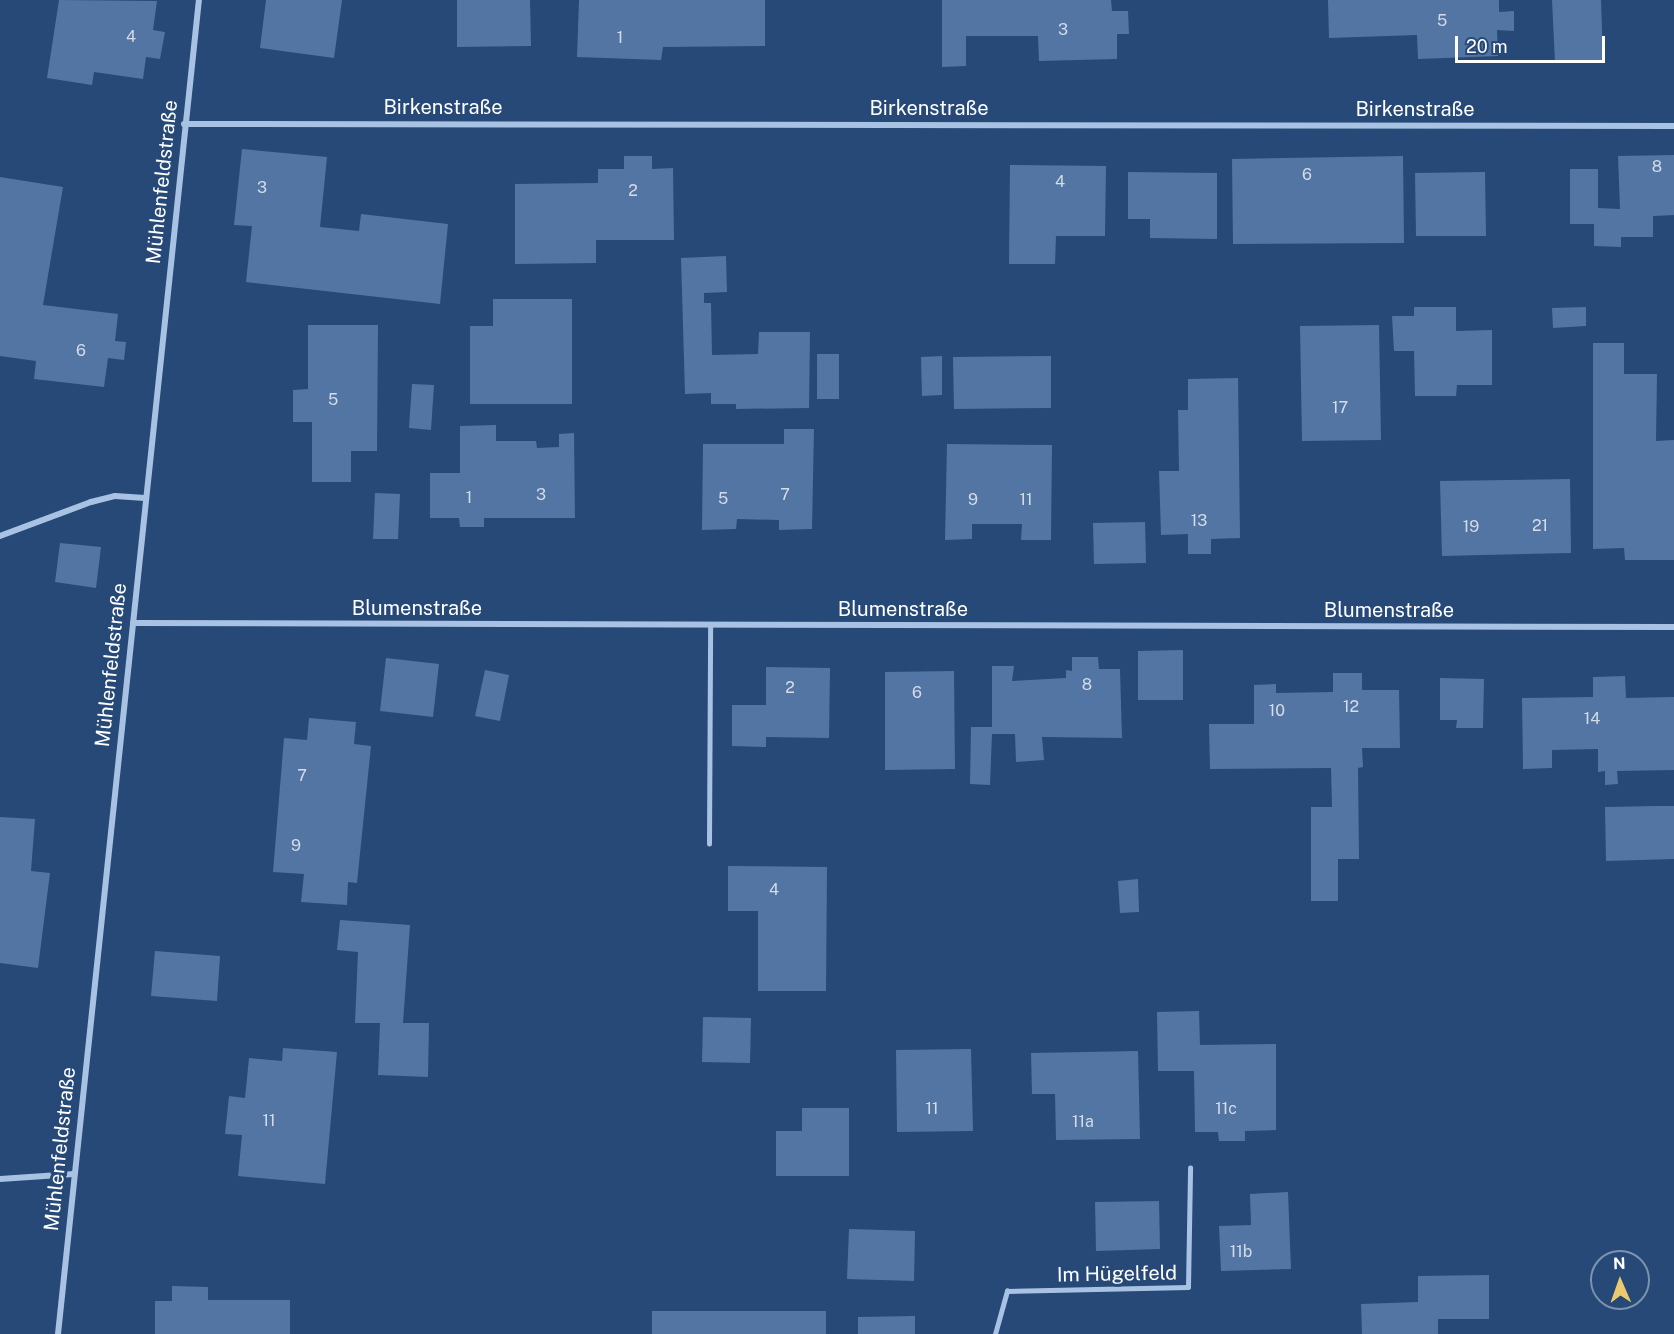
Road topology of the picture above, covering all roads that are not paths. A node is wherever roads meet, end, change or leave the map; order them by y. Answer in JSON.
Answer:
{"nodes":[{"id":1,"x":199,"y":0,"type":"edge"},
{"id":2,"x":184,"y":124,"type":"junction"},
{"id":3,"x":1674,"y":126,"type":"edge"},
{"id":4,"x":145,"y":498,"type":"junction"},
{"id":5,"x":0,"y":536,"type":"edge"},
{"id":6,"x":133,"y":623,"type":"junction"},
{"id":7,"x":710,"y":625,"type":"junction"},
{"id":8,"x":1674,"y":627,"type":"edge"},
{"id":9,"x":709,"y":844,"type":"dead end"},
{"id":10,"x":1190,"y":1168,"type":"dead end"},
{"id":11,"x":74,"y":1174,"type":"junction"},
{"id":12,"x":0,"y":1179,"type":"edge"},
{"id":13,"x":58,"y":1334,"type":"edge"},
{"id":14,"x":995,"y":1334,"type":"edge"}],
"edges":[{"from":1,"to":2,"type":"street","name":"Mühlenfeldstraße"},
{"from":2,"to":3,"type":"street","name":"Birkenstraße"},
{"from":2,"to":4,"type":"street","name":"Mühlenfeldstraße"},
{"from":4,"to":5,"type":"street"},
{"from":4,"to":6,"type":"street","name":"Mühlenfeldstraße"},
{"from":6,"to":7,"type":"street","name":"Blumenstraße"},
{"from":6,"to":11,"type":"street","name":"Mühlenfeldstraße"},
{"from":7,"to":8,"type":"street","name":"Blumenstraße"},
{"from":7,"to":9,"type":"lane"},
{"from":10,"to":14,"type":"lane","name":"Im Hügelfeld"},
{"from":11,"to":12,"type":"street"},
{"from":11,"to":13,"type":"street","name":"Mühlenfeldstraße"}]}
